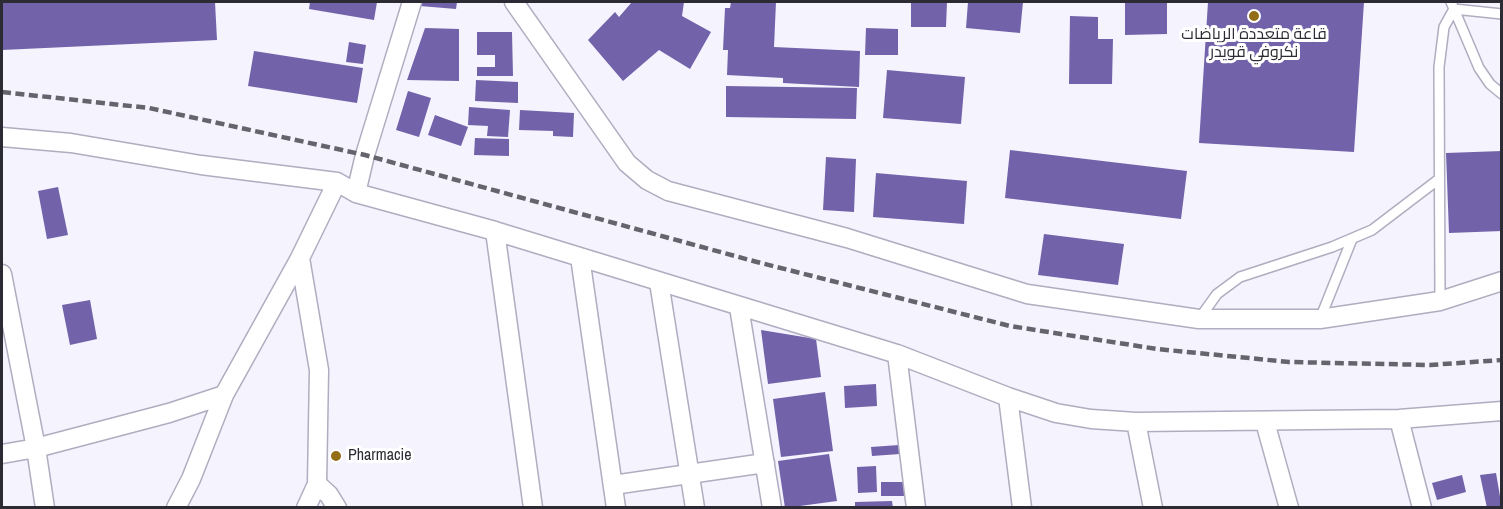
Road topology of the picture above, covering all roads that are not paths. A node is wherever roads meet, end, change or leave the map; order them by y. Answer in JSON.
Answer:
{"nodes":[{"id":1,"x":412,"y":2,"type":"edge"},
{"id":2,"x":514,"y":2,"type":"edge"},
{"id":3,"x":1453,"y":5,"type":"edge"},
{"id":4,"x":1502,"y":14,"type":"edge"},
{"id":5,"x":1502,"y":94,"type":"edge"},
{"id":6,"x":2,"y":137,"type":"edge"},
{"id":7,"x":1439,"y":179,"type":"junction"},
{"id":8,"x":337,"y":182,"type":"junction"},
{"id":9,"x":356,"y":193,"type":"junction"},
{"id":10,"x":495,"y":231,"type":"junction"},
{"id":11,"x":1352,"y":239,"type":"junction"},
{"id":12,"x":580,"y":257,"type":"junction"},
{"id":13,"x":300,"y":258,"type":"junction"},
{"id":14,"x":2,"y":274,"type":"edge"},
{"id":15,"x":1502,"y":281,"type":"edge"},
{"id":16,"x":659,"y":282,"type":"junction"},
{"id":17,"x":1440,"y":301,"type":"junction"},
{"id":18,"x":739,"y":307,"type":"junction"},
{"id":19,"x":1199,"y":319,"type":"junction"},
{"id":20,"x":1320,"y":319,"type":"junction"},
{"id":21,"x":897,"y":354,"type":"junction"},
{"id":22,"x":224,"y":395,"type":"junction"},
{"id":23,"x":1008,"y":397,"type":"junction"},
{"id":24,"x":1502,"y":411,"type":"edge"},
{"id":25,"x":1399,"y":419,"type":"junction"},
{"id":26,"x":1136,"y":422,"type":"junction"},
{"id":27,"x":1264,"y":422,"type":"junction"},
{"id":28,"x":36,"y":448,"type":"junction"},
{"id":29,"x":2,"y":454,"type":"edge"},
{"id":30,"x":765,"y":463,"type":"junction"},
{"id":31,"x":690,"y":474,"type":"junction"},
{"id":32,"x":317,"y":484,"type":"junction"},
{"id":33,"x":613,"y":485,"type":"junction"},
{"id":34,"x":45,"y":507,"type":"edge"},
{"id":35,"x":176,"y":507,"type":"edge"},
{"id":36,"x":306,"y":507,"type":"edge"},
{"id":37,"x":337,"y":507,"type":"edge"},
{"id":38,"x":533,"y":507,"type":"edge"},
{"id":39,"x":616,"y":507,"type":"edge"},
{"id":40,"x":695,"y":507,"type":"edge"},
{"id":41,"x":772,"y":507,"type":"edge"},
{"id":42,"x":916,"y":507,"type":"edge"},
{"id":43,"x":1022,"y":507,"type":"edge"},
{"id":44,"x":1153,"y":507,"type":"edge"},
{"id":45,"x":1289,"y":507,"type":"edge"},
{"id":46,"x":1422,"y":507,"type":"edge"}],
"edges":[{"from":1,"to":9,"type":"street"},
{"from":2,"to":19,"type":"street"},
{"from":3,"to":4,"type":"lane"},
{"from":3,"to":5,"type":"lane"},
{"from":3,"to":7,"type":"lane"},
{"from":6,"to":8,"type":"street"},
{"from":7,"to":11,"type":"lane"},
{"from":7,"to":17,"type":"lane"},
{"from":8,"to":9,"type":"street"},
{"from":8,"to":13,"type":"street"},
{"from":9,"to":10,"type":"street"},
{"from":10,"to":12,"type":"street"},
{"from":10,"to":38,"type":"street"},
{"from":11,"to":19,"type":"lane"},
{"from":11,"to":20,"type":"lane"},
{"from":12,"to":16,"type":"street"},
{"from":12,"to":33,"type":"street"},
{"from":13,"to":22,"type":"street"},
{"from":13,"to":32,"type":"street"},
{"from":14,"to":28,"type":"street"},
{"from":15,"to":17,"type":"street"},
{"from":16,"to":18,"type":"street"},
{"from":16,"to":31,"type":"street"},
{"from":17,"to":20,"type":"street"},
{"from":18,"to":21,"type":"street"},
{"from":18,"to":30,"type":"street"},
{"from":19,"to":20,"type":"street"},
{"from":21,"to":23,"type":"street"},
{"from":21,"to":42,"type":"street"},
{"from":22,"to":28,"type":"street"},
{"from":22,"to":35,"type":"street"},
{"from":23,"to":26,"type":"street"},
{"from":23,"to":43,"type":"street"},
{"from":24,"to":25,"type":"street"},
{"from":25,"to":27,"type":"street"},
{"from":25,"to":46,"type":"street"},
{"from":26,"to":27,"type":"street"},
{"from":26,"to":44,"type":"street"},
{"from":27,"to":45,"type":"street"},
{"from":28,"to":29,"type":"street"},
{"from":28,"to":34,"type":"street"},
{"from":30,"to":31,"type":"street"},
{"from":30,"to":41,"type":"street"},
{"from":31,"to":33,"type":"street"},
{"from":31,"to":40,"type":"street"},
{"from":32,"to":36,"type":"street"},
{"from":32,"to":37,"type":"street"},
{"from":33,"to":39,"type":"street"}]}
